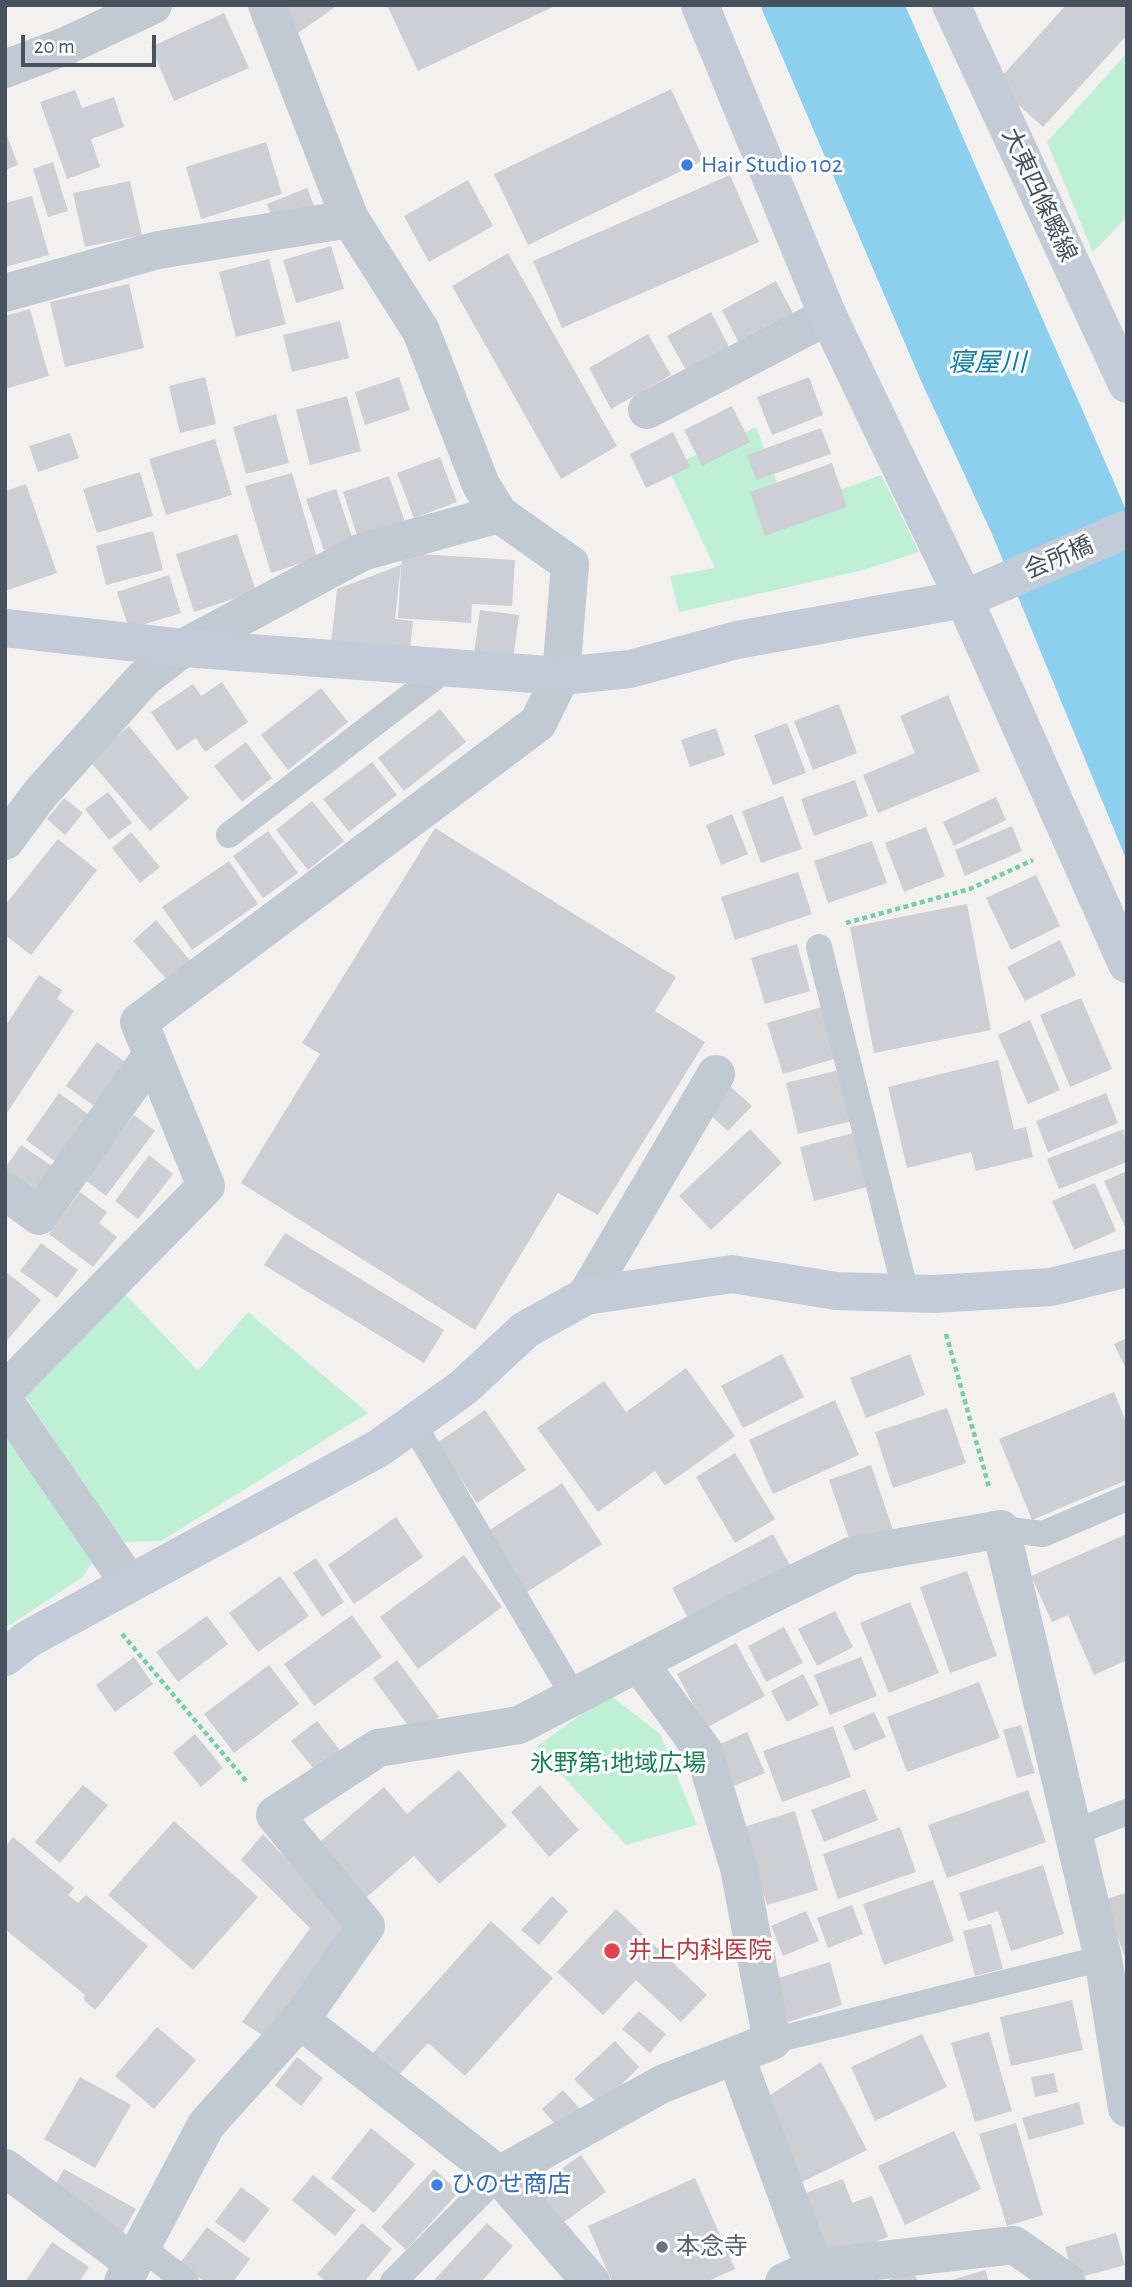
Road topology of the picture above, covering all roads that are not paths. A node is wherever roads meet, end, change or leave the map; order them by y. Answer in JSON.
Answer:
{"nodes":[{"id":1,"x":153,"y":5,"type":"edge"},
{"id":2,"x":267,"y":5,"type":"edge"},
{"id":3,"x":700,"y":5,"type":"edge"},
{"id":4,"x":951,"y":5,"type":"edge"},
{"id":5,"x":5,"y":69,"type":"edge"},
{"id":6,"x":350,"y":219,"type":"junction"},
{"id":7,"x":5,"y":293,"type":"edge"},
{"id":8,"x":828,"y":316,"type":"junction"},
{"id":9,"x":1127,"y":384,"type":"edge"},
{"id":10,"x":646,"y":410,"type":"dead end"},
{"id":11,"x":499,"y":514,"type":"junction"},
{"id":12,"x":1127,"y":529,"type":"edge"},
{"id":13,"x":978,"y":593,"type":"junction"},
{"id":14,"x":5,"y":628,"type":"edge"},
{"id":15,"x":183,"y":648,"type":"junction"},
{"id":16,"x":447,"y":668,"type":"junction"},
{"id":17,"x":561,"y":676,"type":"junction"},
{"id":18,"x":229,"y":835,"type":"dead end"},
{"id":19,"x":5,"y":841,"type":"edge"},
{"id":20,"x":819,"y":947,"type":"road end"},
{"id":21,"x":1127,"y":964,"type":"edge"},
{"id":22,"x":152,"y":1055,"type":"junction"},
{"id":23,"x":716,"y":1074,"type":"dead end"},
{"id":24,"x":5,"y":1191,"type":"edge"},
{"id":25,"x":1127,"y":1268,"type":"edge"},
{"id":26,"x":906,"y":1293,"type":"junction"},
{"id":27,"x":586,"y":1296,"type":"junction"},
{"id":28,"x":5,"y":1391,"type":"edge"},
{"id":29,"x":5,"y":1402,"type":"edge"},
{"id":30,"x":412,"y":1422,"type":"junction"},
{"id":31,"x":1127,"y":1498,"type":"edge"},
{"id":32,"x":1001,"y":1529,"type":"junction"},
{"id":33,"x":129,"y":1583,"type":"junction"},
{"id":34,"x":5,"y":1657,"type":"edge"},
{"id":35,"x":639,"y":1663,"type":"junction"},
{"id":36,"x":573,"y":1695,"type":"junction"},
{"id":37,"x":1127,"y":1812,"type":"edge"},
{"id":38,"x":1075,"y":1832,"type":"junction"},
{"id":39,"x":1113,"y":1976,"type":"edge"},
{"id":40,"x":300,"y":2020,"type":"junction"},
{"id":41,"x":772,"y":2041,"type":"junction"},
{"id":42,"x":736,"y":2057,"type":"junction"},
{"id":43,"x":1127,"y":2108,"type":"edge"},
{"id":44,"x":5,"y":2168,"type":"edge"},
{"id":45,"x":499,"y":2175,"type":"junction"},
{"id":46,"x":132,"y":2264,"type":"edge"},
{"id":47,"x":799,"y":2275,"type":"edge"},
{"id":48,"x":186,"y":2282,"type":"edge"},
{"id":49,"x":393,"y":2282,"type":"edge"},
{"id":50,"x":591,"y":2282,"type":"edge"},
{"id":51,"x":1067,"y":2282,"type":"edge"}],
"edges":[{"from":1,"to":5,"type":"street"},
{"from":2,"to":6,"type":"street"},
{"from":3,"to":8,"type":"street"},
{"from":4,"to":9,"type":"street","name":"大東四條畷線"},
{"from":6,"to":7,"type":"street"},
{"from":6,"to":11,"type":"street"},
{"from":8,"to":10,"type":"street"},
{"from":8,"to":13,"type":"street"},
{"from":11,"to":15,"type":"street"},
{"from":11,"to":17,"type":"street"},
{"from":12,"to":13,"type":"street","name":"会所橋"},
{"from":13,"to":17,"type":"street","name":"会所橋"},
{"from":13,"to":21,"type":"street"},
{"from":14,"to":15,"type":"street","name":"会所橋"},
{"from":15,"to":16,"type":"street","name":"会所橋"},
{"from":15,"to":19,"type":"street"},
{"from":16,"to":17,"type":"street","name":"会所橋"},
{"from":16,"to":18,"type":"lane"},
{"from":17,"to":22,"type":"street"},
{"from":20,"to":26,"type":"lane"},
{"from":22,"to":24,"type":"street"},
{"from":22,"to":28,"type":"street"},
{"from":23,"to":27,"type":"street"},
{"from":25,"to":26,"type":"street"},
{"from":26,"to":27,"type":"street"},
{"from":27,"to":30,"type":"street"},
{"from":29,"to":33,"type":"street"},
{"from":30,"to":33,"type":"street"},
{"from":30,"to":36,"type":"lane"},
{"from":31,"to":32,"type":"lane"},
{"from":32,"to":35,"type":"street"},
{"from":32,"to":38,"type":"street"},
{"from":33,"to":34,"type":"street"},
{"from":35,"to":36,"type":"street"},
{"from":35,"to":41,"type":"street"},
{"from":36,"to":40,"type":"street"},
{"from":37,"to":38,"type":"lane"},
{"from":38,"to":39,"type":"street"},
{"from":39,"to":41,"type":"lane"},
{"from":39,"to":43,"type":"street"},
{"from":40,"to":45,"type":"street"},
{"from":40,"to":46,"type":"street"},
{"from":41,"to":42,"type":"street"},
{"from":42,"to":45,"type":"street"},
{"from":42,"to":47,"type":"street"},
{"from":44,"to":46,"type":"street"},
{"from":45,"to":49,"type":"lane"},
{"from":45,"to":50,"type":"street"},
{"from":46,"to":48,"type":"lane"},
{"from":47,"to":51,"type":"street"}]}
